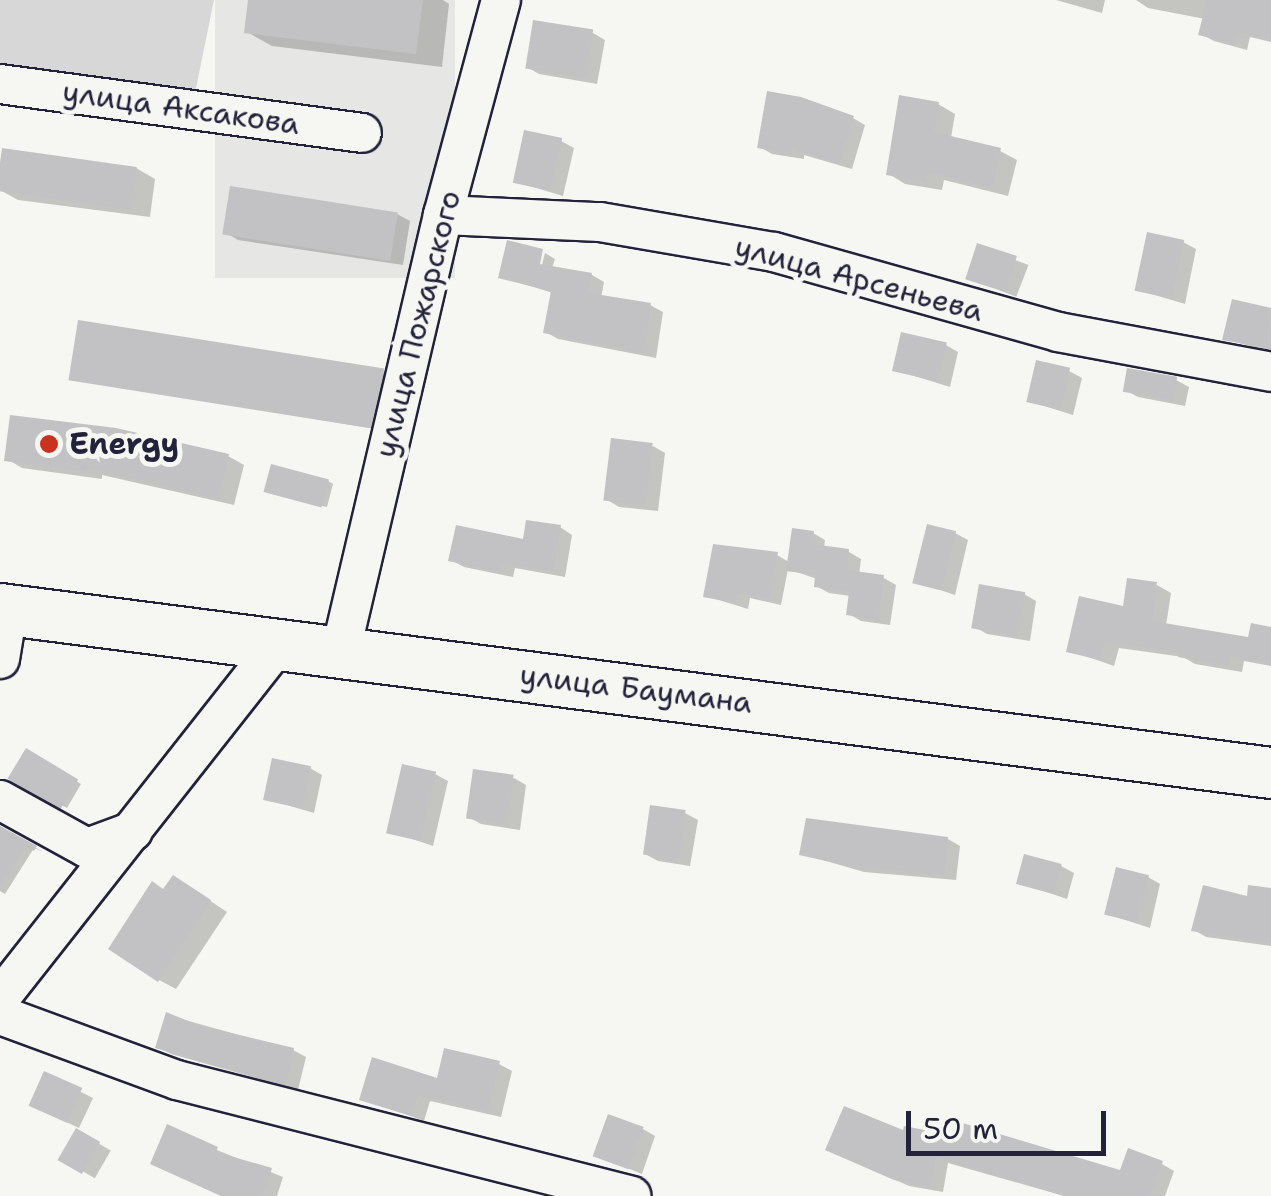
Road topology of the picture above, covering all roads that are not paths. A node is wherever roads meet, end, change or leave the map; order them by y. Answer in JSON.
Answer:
{"nodes":[{"id":1,"x":501,"y":0,"type":"edge"},
{"id":2,"x":0,"y":84,"type":"edge"},
{"id":3,"x":362,"y":133,"type":"dead end"},
{"id":4,"x":444,"y":215,"type":"junction"},
{"id":5,"x":1271,"y":372,"type":"edge"},
{"id":6,"x":4,"y":609,"type":"edge"},
{"id":7,"x":278,"y":645,"type":"junction"},
{"id":8,"x":342,"y":650,"type":"junction"},
{"id":9,"x":0,"y":659,"type":"edge"},
{"id":10,"x":1271,"y":773,"type":"edge"},
{"id":11,"x":0,"y":800,"type":"edge"},
{"id":12,"x":134,"y":832,"type":"junction"},
{"id":13,"x":0,"y":998,"type":"edge"},
{"id":14,"x":0,"y":1015,"type":"edge"},
{"id":15,"x":631,"y":1196,"type":"edge"}],
"edges":[{"from":1,"to":4,"type":"street","name":"улица Пожарского"},
{"from":2,"to":3,"type":"street","name":"улица Аксакова"},
{"from":4,"to":5,"type":"street","name":"улица Арсеньева"},
{"from":4,"to":8,"type":"street","name":"улица Пожарского"},
{"from":6,"to":7,"type":"main road","name":"улица Баумана"},
{"from":6,"to":9,"type":"street"},
{"from":7,"to":8,"type":"main road","name":"улица Баумана"},
{"from":7,"to":12,"type":"street"},
{"from":8,"to":10,"type":"main road","name":"улица Баумана"},
{"from":11,"to":12,"type":"street"},
{"from":12,"to":13,"type":"street"},
{"from":14,"to":15,"type":"street"}]}
